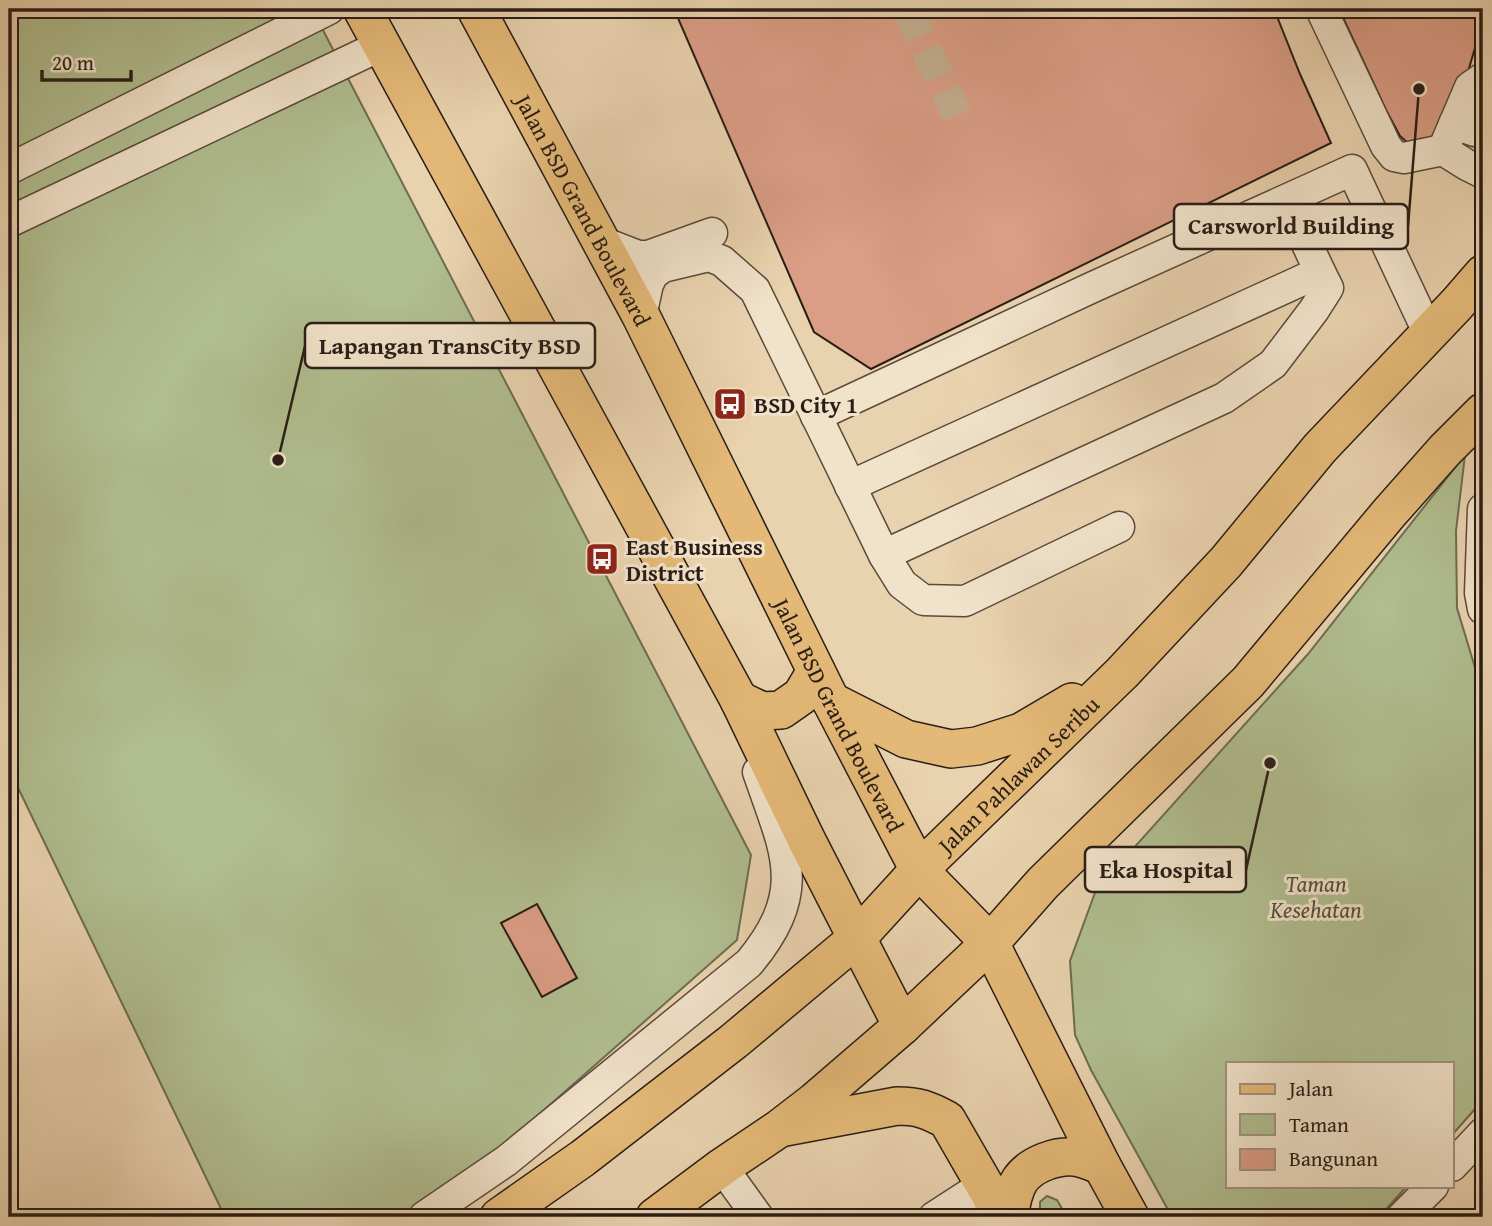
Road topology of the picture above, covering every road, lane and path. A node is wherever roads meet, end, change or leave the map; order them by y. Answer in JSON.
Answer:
{"nodes":[{"id":1,"x":329,"y":9,"type":"edge"},
{"id":2,"x":362,"y":9,"type":"edge"},
{"id":3,"x":476,"y":9,"type":"edge"},
{"id":4,"x":1321,"y":9,"type":"edge"},
{"id":5,"x":382,"y":45,"type":"junction"},
{"id":6,"x":1483,"y":78,"type":"edge"},
{"id":7,"x":1483,"y":129,"type":"edge"},
{"id":8,"x":1448,"y":137,"type":"junction"},
{"id":9,"x":9,"y":169,"type":"edge"},
{"id":10,"x":1483,"y":173,"type":"edge"},
{"id":11,"x":1287,"y":201,"type":"junction"},
{"id":12,"x":9,"y":222,"type":"edge"},
{"id":13,"x":712,"y":233,"type":"dead end"},
{"id":14,"x":602,"y":242,"type":"junction"},
{"id":15,"x":680,"y":254,"type":"junction"},
{"id":16,"x":1320,"y":272,"type":"junction"},
{"id":17,"x":1483,"y":274,"type":"edge"},
{"id":18,"x":641,"y":316,"type":"junction"},
{"id":19,"x":1429,"y":334,"type":"junction"},
{"id":20,"x":1483,"y":412,"type":"edge"},
{"id":21,"x":816,"y":416,"type":"junction"},
{"id":22,"x":850,"y":486,"type":"junction"},
{"id":23,"x":1483,"y":509,"type":"edge"},
{"id":24,"x":1119,"y":527,"type":"dead end"},
{"id":25,"x":884,"y":555,"type":"junction"},
{"id":26,"x":1483,"y":609,"type":"edge"},
{"id":27,"x":1122,"y":673,"type":"junction"},
{"id":28,"x":824,"y":686,"type":"junction"},
{"id":29,"x":732,"y":688,"type":"junction"},
{"id":30,"x":919,"y":870,"type":"junction"},
{"id":31,"x":856,"y":939,"type":"junction"},
{"id":32,"x":990,"y":943,"type":"junction"},
{"id":33,"x":902,"y":1026,"type":"junction"},
{"id":34,"x":780,"y":1128,"type":"junction"},
{"id":35,"x":1483,"y":1133,"type":"edge"},
{"id":36,"x":1454,"y":1164,"type":"edge"},
{"id":37,"x":1102,"y":1166,"type":"junction"},
{"id":38,"x":722,"y":1167,"type":"junction"},
{"id":39,"x":985,"y":1184,"type":"junction"},
{"id":40,"x":1431,"y":1188,"type":"edge"},
{"id":41,"x":425,"y":1217,"type":"edge"},
{"id":42,"x":499,"y":1217,"type":"edge"},
{"id":43,"x":655,"y":1217,"type":"edge"},
{"id":44,"x":758,"y":1217,"type":"edge"},
{"id":45,"x":934,"y":1217,"type":"edge"},
{"id":46,"x":1003,"y":1217,"type":"edge"},
{"id":47,"x":1009,"y":1217,"type":"edge"},
{"id":48,"x":1130,"y":1217,"type":"edge"},
{"id":49,"x":1402,"y":1217,"type":"edge"}],
"edges":[{"from":1,"to":9,"type":"street"},
{"from":2,"to":5,"type":"main road"},
{"from":3,"to":14,"type":"main road","name":"Jalan BSD Grand Boulevard"},
{"from":4,"to":8,"type":"street"},
{"from":5,"to":12,"type":"street"},
{"from":5,"to":29,"type":"main road"},
{"from":6,"to":8,"type":"street"},
{"from":7,"to":8,"type":"street"},
{"from":8,"to":10,"type":"street"},
{"from":11,"to":16,"type":"street"},
{"from":11,"to":19,"type":"street"},
{"from":11,"to":21,"type":"street"},
{"from":13,"to":15,"type":"street"},
{"from":14,"to":15,"type":"street"},
{"from":14,"to":18,"type":"main road","name":"Jalan BSD Grand Boulevard"},
{"from":15,"to":18,"type":"street"},
{"from":15,"to":21,"type":"street"},
{"from":16,"to":22,"type":"street"},
{"from":16,"to":25,"type":"street"},
{"from":17,"to":19,"type":"main road","name":"Jalan Pahlawan Seribu"},
{"from":18,"to":28,"type":"main road","name":"Jalan BSD Grand Boulevard"},
{"from":19,"to":27,"type":"main road","name":"Jalan Pahlawan Seribu"},
{"from":20,"to":32,"type":"main road"},
{"from":21,"to":22,"type":"street"},
{"from":22,"to":25,"type":"street"},
{"from":23,"to":26,"type":"street"},
{"from":24,"to":25,"type":"street"},
{"from":27,"to":28,"type":"main road"},
{"from":27,"to":30,"type":"main road","name":"Jalan Pahlawan Seribu"},
{"from":28,"to":29,"type":"main road"},
{"from":28,"to":30,"type":"main road","name":"Jalan BSD Grand Boulevard"},
{"from":29,"to":31,"type":"main road"},
{"from":29,"to":41,"type":"street"},
{"from":30,"to":31,"type":"main road","name":"Jalan Pahlawan Seribu"},
{"from":30,"to":32,"type":"main road","name":"Jalan BSD Grand Boulevard"},
{"from":31,"to":33,"type":"main road"},
{"from":31,"to":42,"type":"main road","name":"Jalan Pahlawan Seribu"},
{"from":32,"to":33,"type":"main road"},
{"from":32,"to":37,"type":"main road","name":"Jalan BSD Grand Boulevard"},
{"from":33,"to":34,"type":"main road"},
{"from":34,"to":38,"type":"main road"},
{"from":34,"to":39,"type":"main road"},
{"from":35,"to":36,"type":"street"},
{"from":37,"to":47,"type":"main road"},
{"from":37,"to":48,"type":"main road","name":"Jalan BSD Grand Boulevard"},
{"from":38,"to":43,"type":"main road"},
{"from":38,"to":44,"type":"street"},
{"from":39,"to":45,"type":"street"},
{"from":39,"to":46,"type":"main road"},
{"from":40,"to":49,"type":"street"}]}
